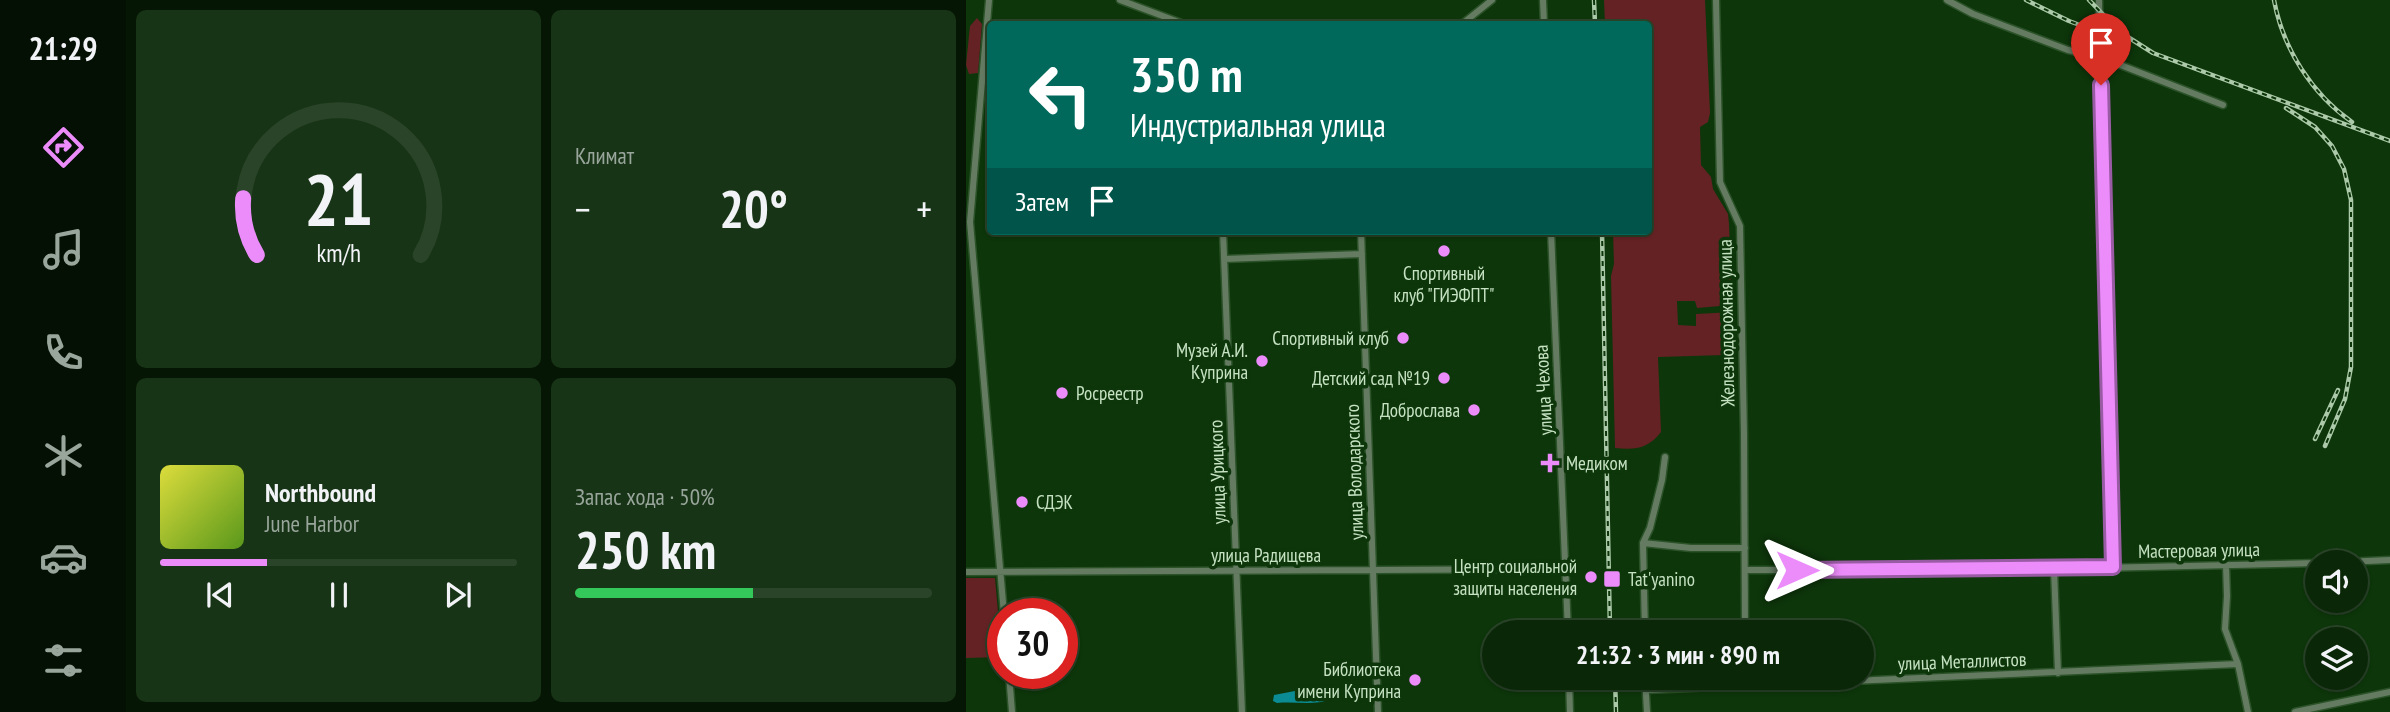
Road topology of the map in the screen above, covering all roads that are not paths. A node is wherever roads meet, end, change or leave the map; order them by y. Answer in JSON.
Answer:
{"nodes":[{"id":1,"x":989,"y":0,"type":"edge"},
{"id":2,"x":1120,"y":0,"type":"edge"},
{"id":3,"x":1492,"y":0,"type":"edge"},
{"id":4,"x":1543,"y":0,"type":"edge"},
{"id":5,"x":1716,"y":0,"type":"edge"},
{"id":6,"x":1947,"y":0,"type":"edge"},
{"id":7,"x":2099,"y":0,"type":"edge"},
{"id":8,"x":1176,"y":21,"type":"edge"},
{"id":9,"x":1466,"y":21,"type":"edge"},
{"id":10,"x":1544,"y":21,"type":"edge"},
{"id":11,"x":2100,"y":57,"type":"junction"},
{"id":12,"x":2223,"y":105,"type":"dead end"},
{"id":13,"x":968,"y":215,"type":"edge"},
{"id":14,"x":1223,"y":235,"type":"edge"},
{"id":15,"x":1361,"y":235,"type":"edge"},
{"id":16,"x":1551,"y":235,"type":"edge"},
{"id":17,"x":1362,"y":254,"type":"junction"},
{"id":18,"x":1224,"y":258,"type":"junction"},
{"id":19,"x":1665,"y":457,"type":"dead end"},
{"id":20,"x":1643,"y":543,"type":"junction"},
{"id":21,"x":1745,"y":548,"type":"junction"},
{"id":22,"x":2390,"y":560,"type":"edge"},
{"id":23,"x":2368,"y":561,"type":"edge"},
{"id":24,"x":2305,"y":563,"type":"edge"},
{"id":25,"x":2226,"y":565,"type":"junction"},
{"id":26,"x":2113,"y":567,"type":"junction"},
{"id":27,"x":1566,"y":569,"type":"junction"},
{"id":28,"x":2054,"y":569,"type":"junction"},
{"id":29,"x":1374,"y":570,"type":"junction"},
{"id":30,"x":1745,"y":570,"type":"junction"},
{"id":31,"x":1237,"y":571,"type":"junction"},
{"id":32,"x":966,"y":572,"type":"edge"},
{"id":33,"x":1000,"y":572,"type":"junction"},
{"id":34,"x":1002,"y":598,"type":"edge"},
{"id":35,"x":1568,"y":620,"type":"edge"},
{"id":36,"x":1645,"y":620,"type":"edge"},
{"id":37,"x":1745,"y":620,"type":"edge"},
{"id":38,"x":2238,"y":664,"type":"junction"},
{"id":39,"x":2058,"y":673,"type":"junction"},
{"id":40,"x":1874,"y":681,"type":"edge"},
{"id":41,"x":1010,"y":689,"type":"edge"},
{"id":42,"x":1569,"y":690,"type":"edge"},
{"id":43,"x":1646,"y":690,"type":"edge"},
{"id":44,"x":2390,"y":692,"type":"edge"},
{"id":45,"x":1012,"y":712,"type":"edge"},
{"id":46,"x":1242,"y":712,"type":"edge"},
{"id":47,"x":1378,"y":712,"type":"edge"},
{"id":48,"x":1570,"y":712,"type":"edge"},
{"id":49,"x":1647,"y":712,"type":"edge"},
{"id":50,"x":2248,"y":712,"type":"edge"},
{"id":51,"x":2295,"y":712,"type":"edge"}],
"edges":[{"from":1,"to":13,"type":"street"},
{"from":2,"to":8,"type":"street"},
{"from":3,"to":9,"type":"street"},
{"from":4,"to":10,"type":"street"},
{"from":5,"to":21,"type":"street","name":"Железнодорожная улица"},
{"from":6,"to":11,"type":"street"},
{"from":7,"to":11,"type":"street"},
{"from":11,"to":12,"type":"street"},
{"from":11,"to":26,"type":"street"},
{"from":13,"to":33,"type":"street"},
{"from":14,"to":18,"type":"street","name":"улица Урицкого"},
{"from":15,"to":17,"type":"street","name":"улица Володарского"},
{"from":16,"to":27,"type":"street","name":"улица Чехова"},
{"from":17,"to":18,"type":"street"},
{"from":17,"to":29,"type":"street","name":"улица Володарского"},
{"from":18,"to":31,"type":"street","name":"улица Урицкого"},
{"from":19,"to":20,"type":"street"},
{"from":20,"to":21,"type":"street"},
{"from":20,"to":36,"type":"street"},
{"from":21,"to":30,"type":"street","name":"Железнодорожная улица"},
{"from":22,"to":23,"type":"street"},
{"from":24,"to":25,"type":"street","name":"Мастеровая улица"},
{"from":25,"to":26,"type":"street","name":"Мастеровая улица"},
{"from":25,"to":38,"type":"street"},
{"from":26,"to":28,"type":"street","name":"Мастеровая улица"},
{"from":27,"to":29,"type":"street","name":"улица Радищева"},
{"from":27,"to":35,"type":"street","name":"улица Чехова"},
{"from":28,"to":30,"type":"street","name":"Мастеровая улица"},
{"from":28,"to":39,"type":"street"},
{"from":29,"to":31,"type":"street","name":"улица Радищева"},
{"from":29,"to":47,"type":"street","name":"улица Володарского"},
{"from":30,"to":37,"type":"street","name":"Железнодорожная улица"},
{"from":31,"to":33,"type":"street","name":"улица Радищева"},
{"from":31,"to":46,"type":"street","name":"улица Урицкого"},
{"from":32,"to":33,"type":"street","name":"улица Радищева"},
{"from":33,"to":34,"type":"street"},
{"from":38,"to":39,"type":"street","name":"улица Металлистов"},
{"from":38,"to":50,"type":"street"},
{"from":39,"to":40,"type":"street","name":"улица Металлистов"},
{"from":41,"to":45,"type":"street"},
{"from":42,"to":48,"type":"street"},
{"from":43,"to":49,"type":"street"},
{"from":44,"to":51,"type":"street"}]}
